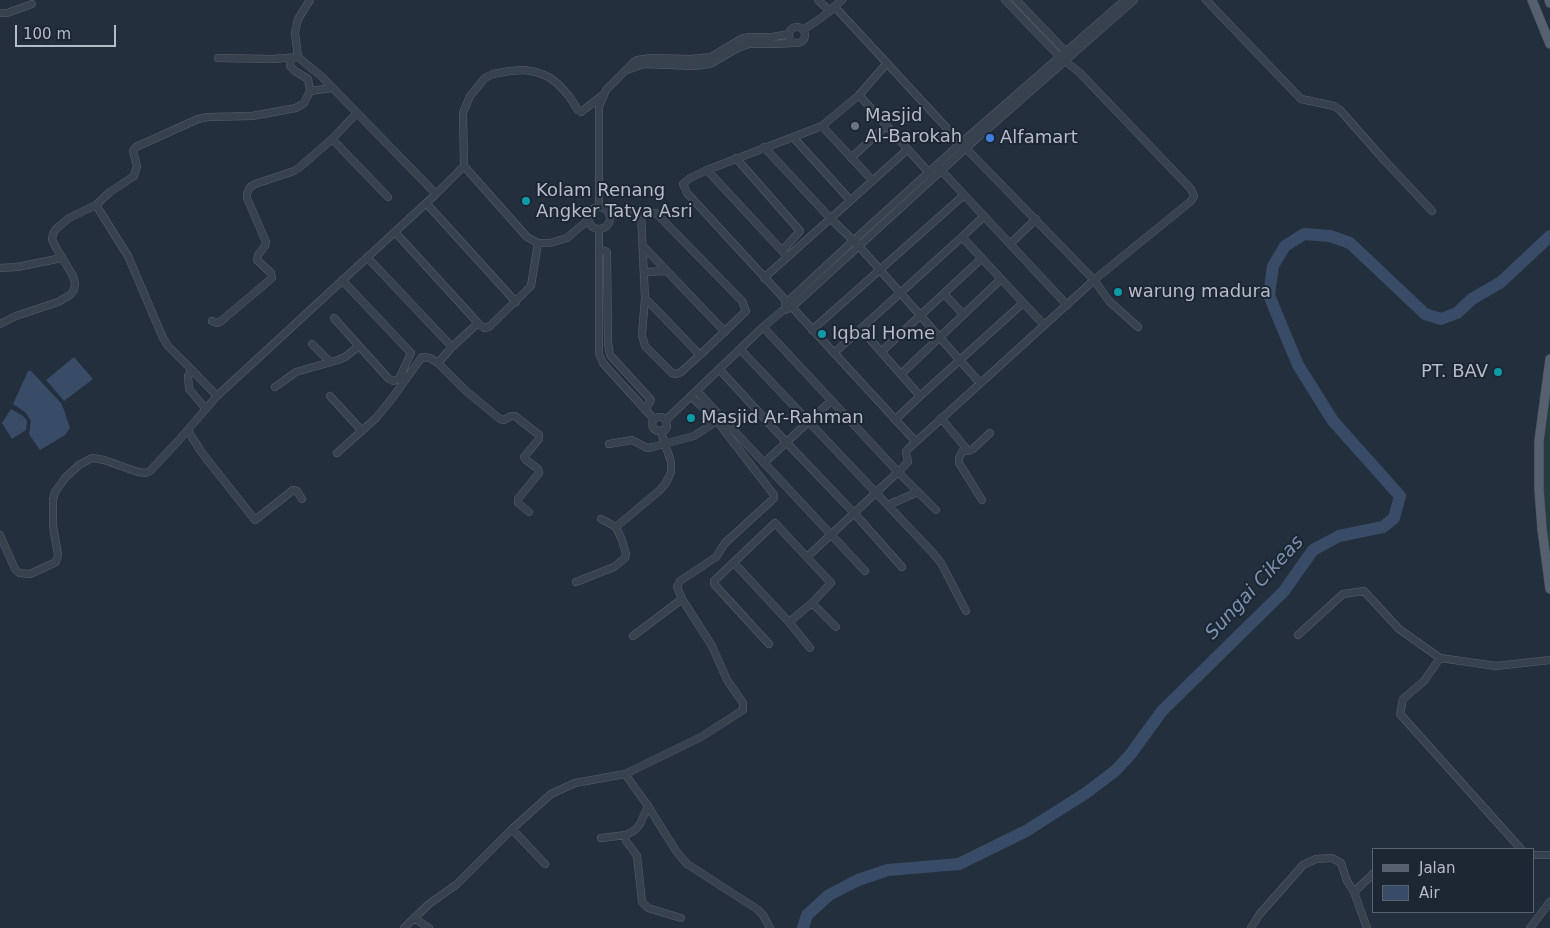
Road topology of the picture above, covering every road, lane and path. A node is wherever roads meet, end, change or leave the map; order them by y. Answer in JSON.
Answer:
{"nodes":[{"id":1,"x":310,"y":0,"type":"edge"},
{"id":2,"x":818,"y":0,"type":"edge"},
{"id":3,"x":842,"y":0,"type":"edge"},
{"id":4,"x":1005,"y":0,"type":"edge"},
{"id":5,"x":1016,"y":0,"type":"edge"},
{"id":6,"x":1125,"y":0,"type":"edge"},
{"id":7,"x":1133,"y":0,"type":"edge"},
{"id":8,"x":1206,"y":0,"type":"edge"},
{"id":9,"x":1532,"y":0,"type":"edge"},
{"id":10,"x":34,"y":1,"type":"edge"},
{"id":11,"x":832,"y":9,"type":"junction"},
{"id":12,"x":1,"y":14,"type":"edge"},
{"id":13,"x":803,"y":30,"type":"junction"},
{"id":14,"x":788,"y":34,"type":"junction"},
{"id":15,"x":793,"y":43,"type":"junction"},
{"id":16,"x":1550,"y":44,"type":"edge"},
{"id":17,"x":1065,"y":56,"type":"junction"},
{"id":18,"x":294,"y":57,"type":"junction"},
{"id":19,"x":218,"y":58,"type":"dead end"},
{"id":20,"x":887,"y":63,"type":"junction"},
{"id":21,"x":627,"y":70,"type":"junction"},
{"id":22,"x":332,"y":88,"type":"junction"},
{"id":23,"x":310,"y":91,"type":"junction"},
{"id":24,"x":604,"y":95,"type":"junction"},
{"id":25,"x":859,"y":95,"type":"junction"},
{"id":26,"x":357,"y":113,"type":"junction"},
{"id":27,"x":822,"y":126,"type":"junction"},
{"id":28,"x":887,"y":126,"type":"junction"},
{"id":29,"x":793,"y":137,"type":"junction"},
{"id":30,"x":332,"y":139,"type":"junction"},
{"id":31,"x":964,"y":146,"type":"junction"},
{"id":32,"x":764,"y":148,"type":"junction"},
{"id":33,"x":908,"y":149,"type":"junction"},
{"id":34,"x":736,"y":158,"type":"junction"},
{"id":35,"x":851,"y":158,"type":"junction"},
{"id":36,"x":464,"y":166,"type":"junction"},
{"id":37,"x":940,"y":168,"type":"junction"},
{"id":38,"x":706,"y":170,"type":"junction"},
{"id":39,"x":931,"y":175,"type":"junction"},
{"id":40,"x":872,"y":180,"type":"junction"},
{"id":41,"x":436,"y":194,"type":"junction"},
{"id":42,"x":964,"y":195,"type":"junction"},
{"id":43,"x":388,"y":197,"type":"dead end"},
{"id":44,"x":850,"y":200,"type":"junction"},
{"id":45,"x":426,"y":203,"type":"junction"},
{"id":46,"x":96,"y":205,"type":"junction"},
{"id":47,"x":599,"y":207,"type":"junction"},
{"id":48,"x":1432,"y":211,"type":"dead end"},
{"id":49,"x":641,"y":213,"type":"junction"},
{"id":50,"x":609,"y":214,"type":"junction"},
{"id":51,"x":984,"y":216,"type":"junction"},
{"id":52,"x":830,"y":218,"type":"junction"},
{"id":53,"x":1036,"y":219,"type":"junction"},
{"id":54,"x":588,"y":220,"type":"junction"},
{"id":55,"x":599,"y":229,"type":"junction"},
{"id":56,"x":395,"y":232,"type":"junction"},
{"id":57,"x":962,"y":236,"type":"junction"},
{"id":58,"x":538,"y":243,"type":"junction"},
{"id":59,"x":856,"y":243,"type":"junction"},
{"id":60,"x":1010,"y":244,"type":"junction"},
{"id":61,"x":643,"y":246,"type":"junction"},
{"id":62,"x":599,"y":249,"type":"junction"},
{"id":63,"x":785,"y":253,"type":"junction"},
{"id":64,"x":62,"y":258,"type":"junction"},
{"id":65,"x":367,"y":258,"type":"junction"},
{"id":66,"x":982,"y":258,"type":"junction"},
{"id":67,"x":0,"y":268,"type":"edge"},
{"id":68,"x":666,"y":271,"type":"junction"},
{"id":69,"x":880,"y":271,"type":"junction"},
{"id":70,"x":644,"y":272,"type":"junction"},
{"id":71,"x":764,"y":278,"type":"junction"},
{"id":72,"x":1001,"y":279,"type":"junction"},
{"id":73,"x":342,"y":280,"type":"junction"},
{"id":74,"x":1094,"y":280,"type":"junction"},
{"id":75,"x":599,"y":287,"type":"junction"},
{"id":76,"x":608,"y":287,"type":"junction"},
{"id":77,"x":900,"y":293,"type":"junction"},
{"id":78,"x":944,"y":294,"type":"junction"},
{"id":79,"x":645,"y":298,"type":"junction"},
{"id":80,"x":516,"y":302,"type":"junction"},
{"id":81,"x":1023,"y":303,"type":"junction"},
{"id":82,"x":789,"y":304,"type":"junction"},
{"id":83,"x":1066,"y":305,"type":"junction"},
{"id":84,"x":963,"y":314,"type":"junction"},
{"id":85,"x":921,"y":316,"type":"junction"},
{"id":86,"x":334,"y":318,"type":"dead end"},
{"id":87,"x":212,"y":321,"type":"dead end"},
{"id":88,"x":608,"y":321,"type":"junction"},
{"id":89,"x":598,"y":322,"type":"junction"},
{"id":90,"x":478,"y":323,"type":"junction"},
{"id":91,"x":0,"y":324,"type":"edge"},
{"id":92,"x":1044,"y":325,"type":"junction"},
{"id":93,"x":763,"y":327,"type":"junction"},
{"id":94,"x":1138,"y":327,"type":"dead end"},
{"id":95,"x":861,"y":329,"type":"junction"},
{"id":96,"x":812,"y":330,"type":"junction"},
{"id":97,"x":725,"y":332,"type":"junction"},
{"id":98,"x":939,"y":337,"type":"junction"},
{"id":99,"x":312,"y":344,"type":"dead end"},
{"id":100,"x":358,"y":346,"type":"junction"},
{"id":101,"x":452,"y":347,"type":"junction"},
{"id":102,"x":740,"y":348,"type":"junction"},
{"id":103,"x":881,"y":352,"type":"junction"},
{"id":104,"x":834,"y":353,"type":"junction"},
{"id":105,"x":700,"y":355,"type":"junction"},
{"id":106,"x":1550,"y":359,"type":"edge"},
{"id":107,"x":960,"y":360,"type":"junction"},
{"id":108,"x":330,"y":362,"type":"junction"},
{"id":109,"x":438,"y":363,"type":"junction"},
{"id":110,"x":618,"y":364,"type":"junction"},
{"id":111,"x":191,"y":369,"type":"junction"},
{"id":112,"x":719,"y":369,"type":"junction"},
{"id":113,"x":610,"y":371,"type":"junction"},
{"id":114,"x":900,"y":374,"type":"junction"},
{"id":115,"x":980,"y":383,"type":"junction"},
{"id":116,"x":275,"y":387,"type":"dead end"},
{"id":117,"x":694,"y":393,"type":"junction"},
{"id":118,"x":217,"y":396,"type":"junction"},
{"id":119,"x":330,"y":396,"type":"dead end"},
{"id":120,"x":920,"y":396,"type":"junction"},
{"id":121,"x":831,"y":401,"type":"junction"},
{"id":122,"x":206,"y":409,"type":"junction"},
{"id":123,"x":645,"y":410,"type":"junction"},
{"id":124,"x":941,"y":418,"type":"junction"},
{"id":125,"x":654,"y":419,"type":"junction"},
{"id":126,"x":666,"y":420,"type":"junction"},
{"id":127,"x":895,"y":420,"type":"junction"},
{"id":128,"x":717,"y":421,"type":"junction"},
{"id":129,"x":808,"y":422,"type":"junction"},
{"id":130,"x":188,"y":431,"type":"junction"},
{"id":131,"x":362,"y":432,"type":"junction"},
{"id":132,"x":661,"y":432,"type":"junction"},
{"id":133,"x":990,"y":433,"type":"dead end"},
{"id":134,"x":916,"y":442,"type":"junction"},
{"id":135,"x":787,"y":443,"type":"junction"},
{"id":136,"x":609,"y":444,"type":"dead end"},
{"id":137,"x":665,"y":445,"type":"junction"},
{"id":138,"x":965,"y":450,"type":"junction"},
{"id":139,"x":337,"y":453,"type":"dead end"},
{"id":140,"x":764,"y":463,"type":"junction"},
{"id":141,"x":898,"y":472,"type":"junction"},
{"id":142,"x":875,"y":492,"type":"junction"},
{"id":143,"x":918,"y":492,"type":"junction"},
{"id":144,"x":302,"y":499,"type":"dead end"},
{"id":145,"x":982,"y":500,"type":"dead end"},
{"id":146,"x":888,"y":505,"type":"junction"},
{"id":147,"x":936,"y":510,"type":"dead end"},
{"id":148,"x":528,"y":512,"type":"dead end"},
{"id":149,"x":854,"y":513,"type":"junction"},
{"id":150,"x":601,"y":518,"type":"dead end"},
{"id":151,"x":616,"y":527,"type":"junction"},
{"id":152,"x":0,"y":535,"type":"edge"},
{"id":153,"x":831,"y":535,"type":"junction"},
{"id":154,"x":807,"y":558,"type":"junction"},
{"id":155,"x":734,"y":564,"type":"junction"},
{"id":156,"x":902,"y":567,"type":"dead end"},
{"id":157,"x":865,"y":571,"type":"dead end"},
{"id":158,"x":576,"y":582,"type":"dead end"},
{"id":159,"x":1550,"y":589,"type":"edge"},
{"id":160,"x":682,"y":599,"type":"junction"},
{"id":161,"x":812,"y":603,"type":"junction"},
{"id":162,"x":966,"y":611,"type":"dead end"},
{"id":163,"x":789,"y":622,"type":"junction"},
{"id":164,"x":836,"y":627,"type":"dead end"},
{"id":165,"x":1298,"y":635,"type":"dead end"},
{"id":166,"x":633,"y":636,"type":"dead end"},
{"id":167,"x":769,"y":644,"type":"dead end"},
{"id":168,"x":810,"y":648,"type":"dead end"},
{"id":169,"x":1440,"y":658,"type":"junction"},
{"id":170,"x":1550,"y":660,"type":"edge"},
{"id":171,"x":625,"y":774,"type":"junction"},
{"id":172,"x":648,"y":806,"type":"junction"},
{"id":173,"x":512,"y":829,"type":"junction"},
{"id":174,"x":626,"y":835,"type":"junction"},
{"id":175,"x":600,"y":838,"type":"dead end"},
{"id":176,"x":1520,"y":848,"type":"edge"},
{"id":177,"x":1550,"y":854,"type":"edge"},
{"id":178,"x":1535,"y":855,"type":"edge"},
{"id":179,"x":545,"y":864,"type":"dead end"},
{"id":180,"x":1372,"y":875,"type":"edge"},
{"id":181,"x":1354,"y":892,"type":"junction"},
{"id":182,"x":1550,"y":902,"type":"edge"},
{"id":183,"x":414,"y":918,"type":"junction"},
{"id":184,"x":681,"y":918,"type":"dead end"},
{"id":185,"x":404,"y":928,"type":"edge"},
{"id":186,"x":429,"y":928,"type":"edge"},
{"id":187,"x":770,"y":928,"type":"edge"},
{"id":188,"x":1251,"y":928,"type":"edge"},
{"id":189,"x":1367,"y":928,"type":"edge"},
{"id":190,"x":1530,"y":928,"type":"edge"}],
"edges":[{"from":1,"to":18,"type":"street"},
{"from":2,"to":11,"type":"street"},
{"from":3,"to":11,"type":"street"},
{"from":4,"to":17,"type":"street"},
{"from":5,"to":17,"type":"street"},
{"from":6,"to":17,"type":"street"},
{"from":7,"to":17,"type":"street"},
{"from":8,"to":48,"type":"street"},
{"from":9,"to":16,"type":"main road"},
{"from":10,"to":12,"type":"street"},
{"from":11,"to":13,"type":"street"},
{"from":11,"to":20,"type":"street"},
{"from":13,"to":14,"type":"street"},
{"from":13,"to":15,"type":"street"},
{"from":14,"to":15,"type":"street"},
{"from":14,"to":21,"type":"street"},
{"from":15,"to":21,"type":"street"},
{"from":17,"to":31,"type":"street"},
{"from":17,"to":74,"type":"street"},
{"from":18,"to":19,"type":"street"},
{"from":18,"to":22,"type":"street"},
{"from":18,"to":23,"type":"street"},
{"from":20,"to":25,"type":"street"},
{"from":20,"to":31,"type":"street"},
{"from":21,"to":24,"type":"street"},
{"from":22,"to":23,"type":"street"},
{"from":22,"to":26,"type":"street"},
{"from":23,"to":46,"type":"street"},
{"from":24,"to":36,"type":"street"},
{"from":24,"to":47,"type":"street"},
{"from":25,"to":27,"type":"street"},
{"from":25,"to":28,"type":"street"},
{"from":26,"to":30,"type":"street"},
{"from":26,"to":41,"type":"street"},
{"from":27,"to":29,"type":"street"},
{"from":27,"to":35,"type":"street"},
{"from":28,"to":33,"type":"street"},
{"from":28,"to":35,"type":"street"},
{"from":29,"to":32,"type":"street"},
{"from":29,"to":44,"type":"street"},
{"from":30,"to":43,"type":"street"},
{"from":30,"to":87,"type":"street"},
{"from":31,"to":37,"type":"street"},
{"from":31,"to":53,"type":"street"},
{"from":32,"to":34,"type":"street"},
{"from":32,"to":52,"type":"street"},
{"from":33,"to":39,"type":"street"},
{"from":33,"to":40,"type":"street"},
{"from":34,"to":38,"type":"street"},
{"from":34,"to":63,"type":"street"},
{"from":35,"to":40,"type":"street"},
{"from":36,"to":41,"type":"street"},
{"from":36,"to":58,"type":"street"},
{"from":37,"to":39,"type":"street"},
{"from":37,"to":42,"type":"street"},
{"from":38,"to":63,"type":"street"},
{"from":38,"to":71,"type":"street"},
{"from":39,"to":59,"type":"street"},
{"from":40,"to":44,"type":"street"},
{"from":41,"to":45,"type":"street"},
{"from":42,"to":51,"type":"street"},
{"from":42,"to":69,"type":"street"},
{"from":44,"to":52,"type":"street"},
{"from":45,"to":56,"type":"street"},
{"from":45,"to":80,"type":"street"},
{"from":46,"to":64,"type":"street"},
{"from":46,"to":111,"type":"street"},
{"from":47,"to":50,"type":"street"},
{"from":47,"to":54,"type":"street"},
{"from":49,"to":50,"type":"street"},
{"from":49,"to":61,"type":"street"},
{"from":49,"to":97,"type":"street"},
{"from":50,"to":55,"type":"street"},
{"from":51,"to":57,"type":"street"},
{"from":51,"to":60,"type":"street"},
{"from":52,"to":59,"type":"street"},
{"from":52,"to":63,"type":"street"},
{"from":53,"to":60,"type":"street"},
{"from":53,"to":74,"type":"street"},
{"from":54,"to":55,"type":"street"},
{"from":54,"to":58,"type":"street"},
{"from":55,"to":62,"type":"street"},
{"from":56,"to":65,"type":"street"},
{"from":56,"to":90,"type":"street"},
{"from":57,"to":66,"type":"street"},
{"from":57,"to":77,"type":"street"},
{"from":58,"to":80,"type":"street"},
{"from":59,"to":69,"type":"street"},
{"from":59,"to":82,"type":"street"},
{"from":60,"to":83,"type":"street"},
{"from":61,"to":68,"type":"street"},
{"from":61,"to":70,"type":"street"},
{"from":62,"to":75,"type":"street"},
{"from":62,"to":76,"type":"street"},
{"from":63,"to":71,"type":"street"},
{"from":64,"to":67,"type":"street"},
{"from":64,"to":91,"type":"street"},
{"from":65,"to":73,"type":"street"},
{"from":65,"to":101,"type":"street"},
{"from":66,"to":72,"type":"street"},
{"from":66,"to":78,"type":"street"},
{"from":68,"to":70,"type":"street"},
{"from":68,"to":97,"type":"street"},
{"from":69,"to":77,"type":"street"},
{"from":69,"to":96,"type":"street"},
{"from":70,"to":79,"type":"street"},
{"from":71,"to":82,"type":"street"},
{"from":72,"to":81,"type":"street"},
{"from":72,"to":84,"type":"street"},
{"from":73,"to":100,"type":"street"},
{"from":73,"to":118,"type":"street"},
{"from":74,"to":83,"type":"street"},
{"from":74,"to":94,"type":"street"},
{"from":75,"to":76,"type":"street"},
{"from":75,"to":89,"type":"street"},
{"from":76,"to":88,"type":"street"},
{"from":77,"to":85,"type":"street"},
{"from":77,"to":95,"type":"street"},
{"from":78,"to":84,"type":"street"},
{"from":78,"to":85,"type":"street"},
{"from":79,"to":105,"type":"street"},
{"from":79,"to":105,"type":"street"},
{"from":80,"to":90,"type":"street"},
{"from":81,"to":92,"type":"street"},
{"from":81,"to":107,"type":"street"},
{"from":82,"to":93,"type":"street"},
{"from":82,"to":96,"type":"street"},
{"from":83,"to":92,"type":"street"},
{"from":84,"to":98,"type":"street"},
{"from":85,"to":98,"type":"street"},
{"from":85,"to":103,"type":"street"},
{"from":86,"to":100,"type":"street"},
{"from":88,"to":89,"type":"street"},
{"from":88,"to":110,"type":"street"},
{"from":89,"to":113,"type":"street"},
{"from":90,"to":101,"type":"street"},
{"from":92,"to":115,"type":"street"},
{"from":93,"to":102,"type":"street"},
{"from":93,"to":121,"type":"street"},
{"from":95,"to":103,"type":"street"},
{"from":95,"to":104,"type":"street"},
{"from":96,"to":104,"type":"street"},
{"from":97,"to":105,"type":"street"},
{"from":98,"to":107,"type":"street"},
{"from":98,"to":114,"type":"street"},
{"from":99,"to":108,"type":"street"},
{"from":100,"to":108,"type":"street"},
{"from":101,"to":109,"type":"street"},
{"from":102,"to":112,"type":"street"},
{"from":102,"to":129,"type":"street"},
{"from":103,"to":114,"type":"street"},
{"from":104,"to":127,"type":"street"},
{"from":106,"to":159,"type":"main road"},
{"from":107,"to":115,"type":"street"},
{"from":107,"to":120,"type":"street"},
{"from":108,"to":116,"type":"street"},
{"from":109,"to":131,"type":"street"},
{"from":109,"to":148,"type":"street"},
{"from":110,"to":113,"type":"street"},
{"from":110,"to":123,"type":"street"},
{"from":111,"to":118,"type":"street"},
{"from":111,"to":122,"type":"street"},
{"from":112,"to":117,"type":"street"},
{"from":112,"to":135,"type":"street"},
{"from":113,"to":123,"type":"street"},
{"from":114,"to":120,"type":"street"},
{"from":115,"to":124,"type":"street"},
{"from":117,"to":126,"type":"street"},
{"from":117,"to":128,"type":"street"},
{"from":117,"to":140,"type":"street"},
{"from":118,"to":122,"type":"street"},
{"from":119,"to":131,"type":"street"},
{"from":120,"to":127,"type":"street"},
{"from":121,"to":129,"type":"street"},
{"from":121,"to":141,"type":"street"},
{"from":122,"to":130,"type":"street"},
{"from":123,"to":125,"type":"street"},
{"from":124,"to":134,"type":"street"},
{"from":124,"to":138,"type":"street"},
{"from":125,"to":126,"type":"street"},
{"from":125,"to":132,"type":"street"},
{"from":126,"to":132,"type":"street"},
{"from":127,"to":134,"type":"street"},
{"from":128,"to":137,"type":"street"},
{"from":128,"to":160,"type":"street"},
{"from":129,"to":135,"type":"street"},
{"from":129,"to":142,"type":"street"},
{"from":130,"to":144,"type":"street"},
{"from":130,"to":152,"type":"street"},
{"from":131,"to":139,"type":"street"},
{"from":132,"to":137,"type":"street"},
{"from":133,"to":138,"type":"street"},
{"from":134,"to":141,"type":"street"},
{"from":135,"to":140,"type":"street"},
{"from":135,"to":149,"type":"street"},
{"from":136,"to":137,"type":"street"},
{"from":137,"to":151,"type":"street"},
{"from":138,"to":145,"type":"street"},
{"from":140,"to":153,"type":"street"},
{"from":141,"to":142,"type":"street"},
{"from":141,"to":143,"type":"street"},
{"from":142,"to":146,"type":"street"},
{"from":142,"to":149,"type":"street"},
{"from":143,"to":146,"type":"street"},
{"from":143,"to":147,"type":"street"},
{"from":146,"to":162,"type":"street"},
{"from":149,"to":153,"type":"street"},
{"from":149,"to":156,"type":"street"},
{"from":150,"to":151,"type":"street"},
{"from":151,"to":158,"type":"street"},
{"from":153,"to":154,"type":"street"},
{"from":153,"to":157,"type":"street"},
{"from":154,"to":155,"type":"street"},
{"from":154,"to":161,"type":"street"},
{"from":155,"to":163,"type":"street"},
{"from":155,"to":167,"type":"street"},
{"from":160,"to":166,"type":"street"},
{"from":160,"to":171,"type":"street"},
{"from":161,"to":163,"type":"street"},
{"from":161,"to":164,"type":"street"},
{"from":163,"to":168,"type":"street"},
{"from":165,"to":169,"type":"street"},
{"from":169,"to":170,"type":"street"},
{"from":169,"to":176,"type":"street"},
{"from":171,"to":172,"type":"street"},
{"from":171,"to":173,"type":"street"},
{"from":172,"to":174,"type":"street"},
{"from":172,"to":187,"type":"street"},
{"from":173,"to":179,"type":"street"},
{"from":173,"to":183,"type":"street"},
{"from":174,"to":175,"type":"street"},
{"from":174,"to":184,"type":"street"},
{"from":177,"to":178,"type":"street"},
{"from":180,"to":181,"type":"street"},
{"from":181,"to":188,"type":"street"},
{"from":181,"to":189,"type":"street"},
{"from":182,"to":190,"type":"street"},
{"from":183,"to":185,"type":"street"},
{"from":183,"to":186,"type":"street"}]}
